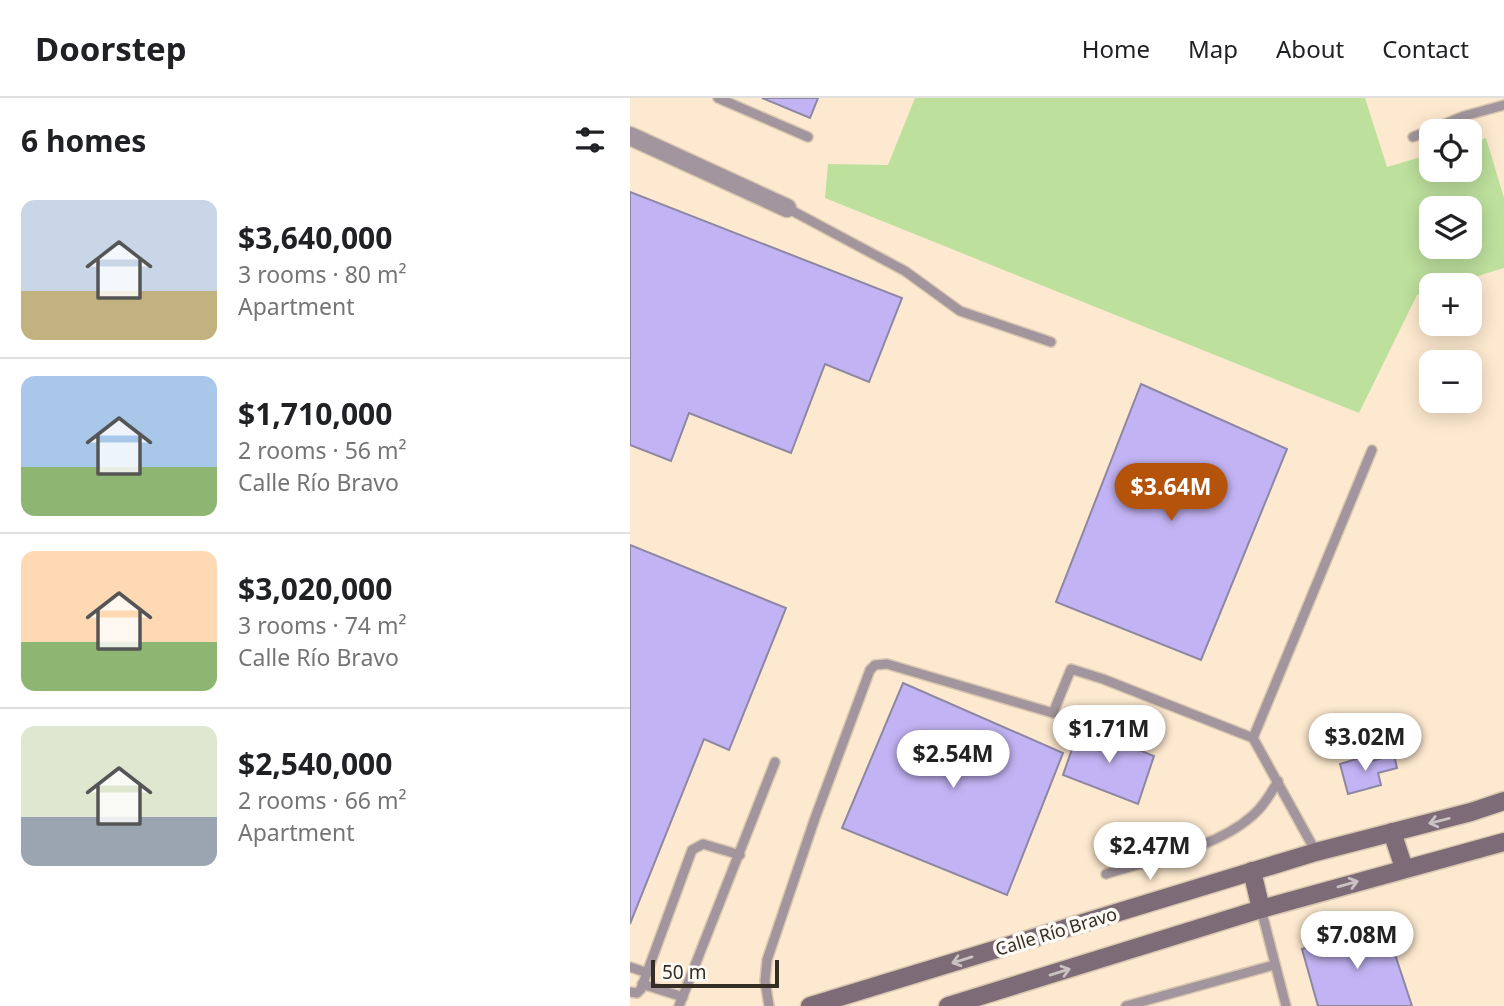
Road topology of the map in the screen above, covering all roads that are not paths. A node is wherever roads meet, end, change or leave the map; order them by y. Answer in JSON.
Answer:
{"nodes":[{"id":1,"x":718,"y":98,"type":"edge"},
{"id":2,"x":1504,"y":106,"type":"edge"},
{"id":3,"x":630,"y":136,"type":"edge"},
{"id":4,"x":808,"y":137,"type":"dead end"},
{"id":5,"x":1413,"y":137,"type":"dead end"},
{"id":6,"x":787,"y":208,"type":"joint"},
{"id":7,"x":1051,"y":342,"type":"dead end"},
{"id":8,"x":1372,"y":450,"type":"dead end"},
{"id":9,"x":1252,"y":738,"type":"junction"},
{"id":10,"x":775,"y":762,"type":"dead end"},
{"id":11,"x":1278,"y":781,"type":"junction"},
{"id":12,"x":1504,"y":801,"type":"edge"},
{"id":13,"x":1392,"y":832,"type":"junction"},
{"id":14,"x":1504,"y":842,"type":"edge"},
{"id":15,"x":1316,"y":852,"type":"junction"},
{"id":16,"x":740,"y":855,"type":"junction"},
{"id":17,"x":1404,"y":868,"type":"junction"},
{"id":18,"x":1252,"y":871,"type":"junction"},
{"id":19,"x":1106,"y":874,"type":"dead end"},
{"id":20,"x":1261,"y":909,"type":"junction"},
{"id":21,"x":1274,"y":965,"type":"junction"},
{"id":22,"x":630,"y":967,"type":"edge"},
{"id":23,"x":645,"y":972,"type":"junction"},
{"id":24,"x":642,"y":984,"type":"junction"},
{"id":25,"x":630,"y":992,"type":"edge"},
{"id":26,"x":681,"y":1001,"type":"edge"},
{"id":27,"x":769,"y":1006,"type":"edge"},
{"id":28,"x":810,"y":1006,"type":"edge"},
{"id":29,"x":948,"y":1006,"type":"edge"},
{"id":30,"x":1126,"y":1006,"type":"edge"},
{"id":31,"x":1286,"y":1006,"type":"edge"}],
"edges":[{"from":1,"to":4,"type":"lane"},
{"from":2,"to":5,"type":"lane"},
{"from":3,"to":6,"type":"street"},
{"from":6,"to":7,"type":"lane"},
{"from":8,"to":9,"type":"lane"},
{"from":9,"to":11,"type":"lane"},
{"from":9,"to":27,"type":"lane"},
{"from":10,"to":16,"type":"lane"},
{"from":11,"to":15,"type":"lane"},
{"from":11,"to":19,"type":"lane"},
{"from":12,"to":13,"type":"street","name":"Calle Río Bravo","one_way":true},
{"from":13,"to":15,"type":"street","name":"Calle Río Bravo"},
{"from":13,"to":17,"type":"street"},
{"from":14,"to":17,"type":"street"},
{"from":15,"to":18,"type":"street","name":"Calle Río Bravo"},
{"from":16,"to":23,"type":"lane"},
{"from":16,"to":26,"type":"lane"},
{"from":20,"to":17,"type":"street","one_way":true},
{"from":18,"to":20,"type":"street"},
{"from":18,"to":28,"type":"street","name":"Calle Río Bravo","one_way":true},
{"from":20,"to":21,"type":"lane"},
{"from":29,"to":20,"type":"street","one_way":true},
{"from":21,"to":30,"type":"lane"},
{"from":21,"to":31,"type":"lane"},
{"from":22,"to":23,"type":"lane"},
{"from":23,"to":24,"type":"lane"},
{"from":24,"to":25,"type":"lane"},
{"from":24,"to":26,"type":"lane"}]}
